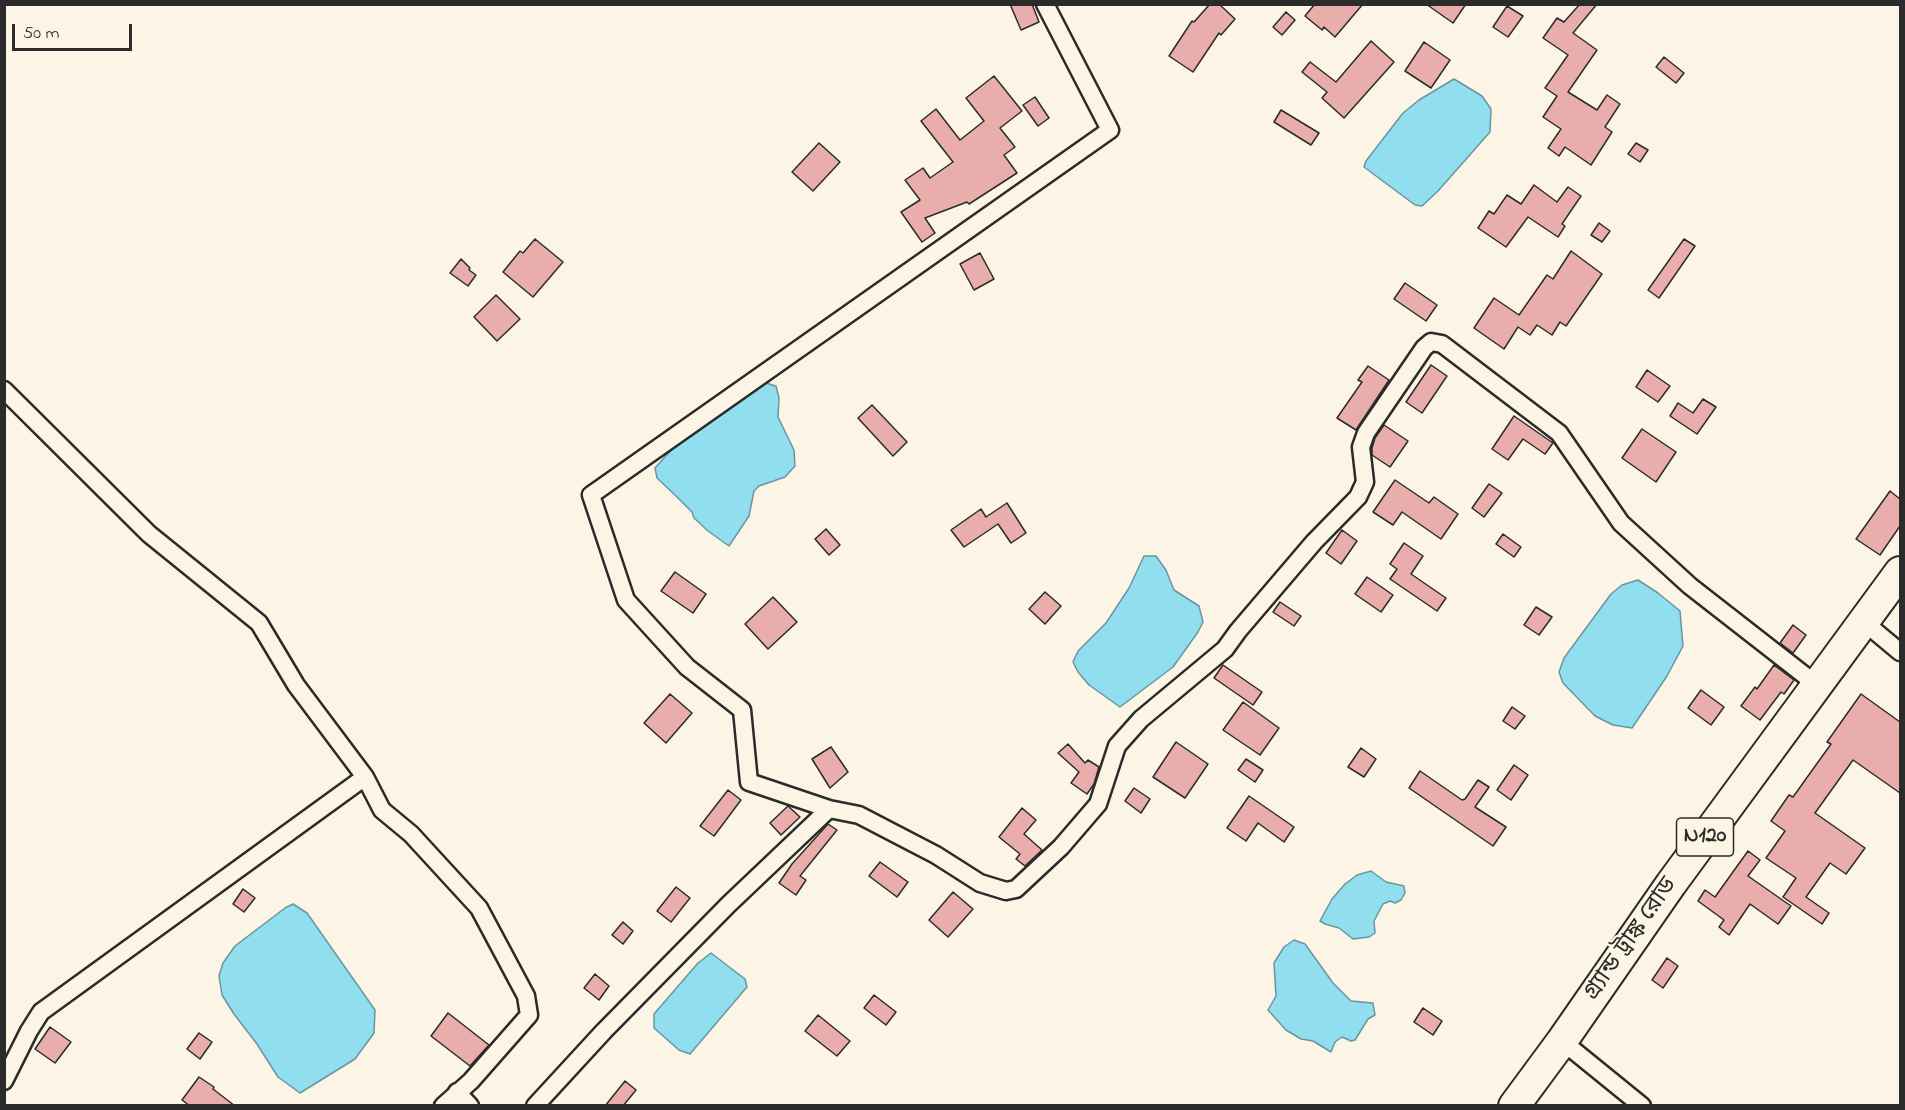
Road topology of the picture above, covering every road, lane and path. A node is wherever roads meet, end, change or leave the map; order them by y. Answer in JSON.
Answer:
{"nodes":[{"id":1,"x":1045,"y":4,"type":"edge"},
{"id":2,"x":4,"y":390,"type":"edge"},
{"id":3,"x":1900,"y":572,"type":"edge"},
{"id":4,"x":1864,"y":622,"type":"junction"},
{"id":5,"x":1900,"y":652,"type":"edge"},
{"id":6,"x":1817,"y":685,"type":"junction"},
{"id":7,"x":365,"y":777,"type":"junction"},
{"id":8,"x":829,"y":809,"type":"junction"},
{"id":9,"x":1562,"y":1041,"type":"junction"},
{"id":10,"x":4,"y":1081,"type":"edge"},
{"id":11,"x":457,"y":1092,"type":"junction"},
{"id":12,"x":443,"y":1106,"type":"edge"},
{"id":13,"x":470,"y":1106,"type":"edge"},
{"id":14,"x":535,"y":1106,"type":"edge"},
{"id":15,"x":1514,"y":1106,"type":"edge"},
{"id":16,"x":1642,"y":1106,"type":"edge"}],
"edges":[{"from":1,"to":8,"type":"street"},
{"from":2,"to":7,"type":"street"},
{"from":3,"to":4,"type":"highway","name":"গ্র্যান্ড ট্রাঙ্ক রোড","number":"N120"},
{"from":4,"to":5,"type":"street"},
{"from":4,"to":6,"type":"highway","name":"গ্র্যান্ড ট্রাঙ্ক রোড","number":"N120"},
{"from":6,"to":8,"type":"street"},
{"from":6,"to":9,"type":"highway","name":"গ্র্যান্ড ট্রাঙ্ক রোড","number":"N120"},
{"from":7,"to":10,"type":"street"},
{"from":7,"to":11,"type":"street"},
{"from":8,"to":14,"type":"street"},
{"from":9,"to":15,"type":"highway","name":"গ্র্যান্ড ট্রাঙ্ক রোড","number":"N120"},
{"from":9,"to":16,"type":"street"},
{"from":11,"to":12,"type":"street"},
{"from":11,"to":13,"type":"street"}]}
